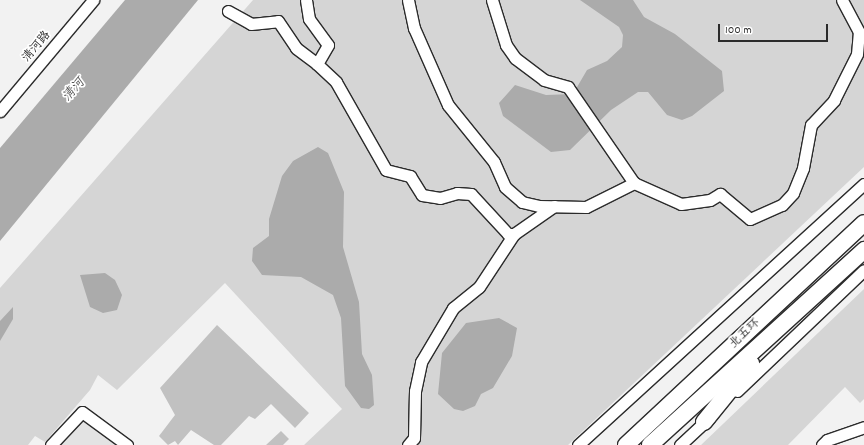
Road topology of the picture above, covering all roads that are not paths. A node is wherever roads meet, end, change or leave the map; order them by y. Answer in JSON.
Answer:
{"nodes":[{"id":1,"x":93,"y":0,"type":"edge"},
{"id":2,"x":306,"y":0,"type":"edge"},
{"id":3,"x":408,"y":0,"type":"edge"},
{"id":4,"x":492,"y":0,"type":"edge"},
{"id":5,"x":842,"y":0,"type":"edge"},
{"id":6,"x":228,"y":11,"type":"dead end"},
{"id":7,"x":317,"y":64,"type":"junction"},
{"id":8,"x":0,"y":111,"type":"edge"},
{"id":9,"x":634,"y":183,"type":"junction"},
{"id":10,"x":864,"y":184,"type":"edge"},
{"id":11,"x":554,"y":206,"type":"junction"},
{"id":12,"x":864,"y":223,"type":"edge"},
{"id":13,"x":514,"y":234,"type":"junction"},
{"id":14,"x":864,"y":250,"type":"edge"},
{"id":15,"x":864,"y":270,"type":"edge"},
{"id":16,"x":781,"y":326,"type":"junction"},
{"id":17,"x":704,"y":422,"type":"junction"},
{"id":18,"x":864,"y":427,"type":"edge"},
{"id":19,"x":51,"y":445,"type":"edge"},
{"id":20,"x":127,"y":445,"type":"edge"},
{"id":21,"x":408,"y":445,"type":"edge"},
{"id":22,"x":578,"y":445,"type":"edge"},
{"id":23,"x":626,"y":445,"type":"edge"},
{"id":24,"x":650,"y":445,"type":"edge"},
{"id":25,"x":680,"y":445,"type":"edge"},
{"id":26,"x":822,"y":445,"type":"edge"}],
"edges":[{"from":1,"to":8,"type":"street","name":"清河路"},
{"from":2,"to":7,"type":"street"},
{"from":3,"to":11,"type":"street"},
{"from":4,"to":9,"type":"street"},
{"from":5,"to":9,"type":"street"},
{"from":6,"to":7,"type":"street"},
{"from":7,"to":13,"type":"street"},
{"from":9,"to":11,"type":"street"},
{"from":10,"to":22,"type":"street"},
{"from":11,"to":13,"type":"street"},
{"from":12,"to":23,"type":"highway","name":"北五环"},
{"from":13,"to":21,"type":"street"},
{"from":14,"to":16,"type":"highway","name":"北五环"},
{"from":15,"to":17,"type":"street"},
{"from":16,"to":17,"type":"highway"},
{"from":16,"to":24,"type":"highway","name":"北五环"},
{"from":17,"to":25,"type":"street"},
{"from":18,"to":26,"type":"street"},
{"from":19,"to":20,"type":"street"}]}
